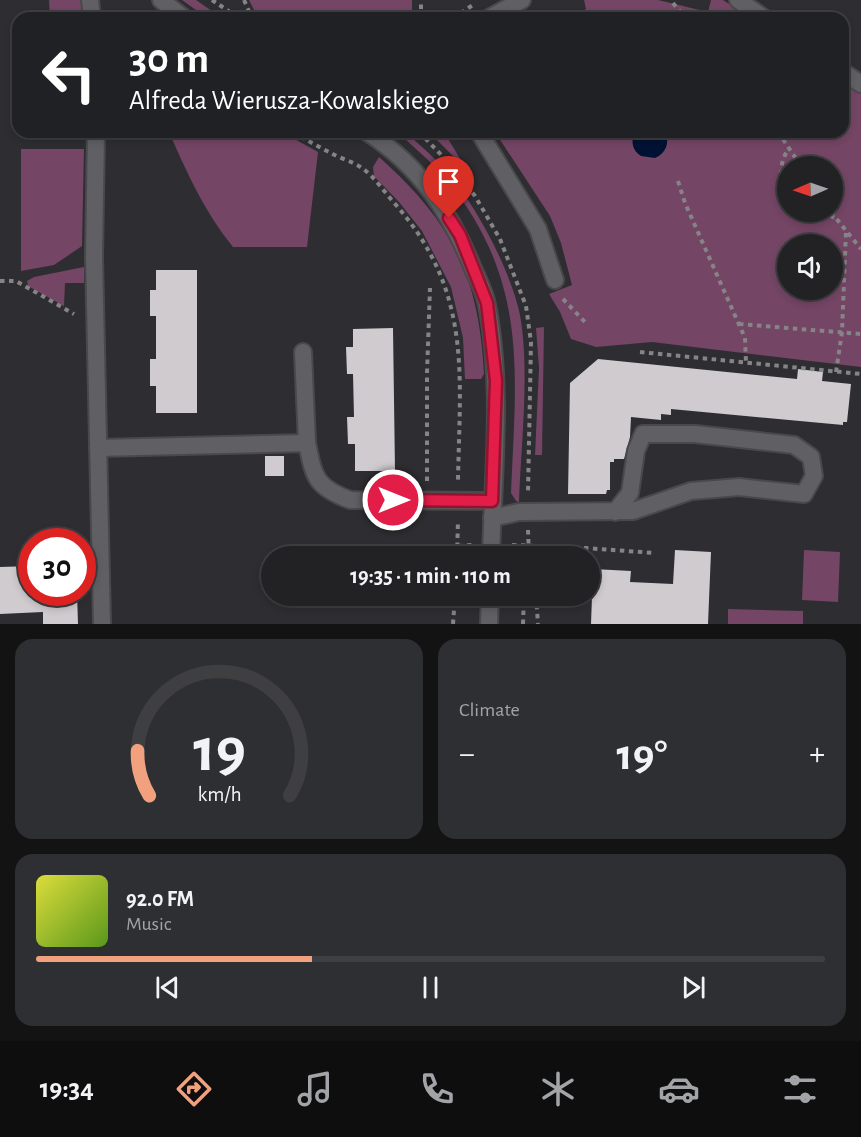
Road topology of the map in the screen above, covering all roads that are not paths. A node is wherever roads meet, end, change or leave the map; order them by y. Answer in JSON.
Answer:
{"nodes":[{"id":1,"x":161,"y":0,"type":"edge"},
{"id":2,"x":522,"y":0,"type":"edge"},
{"id":3,"x":738,"y":0,"type":"edge"},
{"id":4,"x":176,"y":12,"type":"edge"},
{"id":5,"x":500,"y":12,"type":"edge"},
{"id":6,"x":755,"y":12,"type":"edge"},
{"id":7,"x":96,"y":138,"type":"edge"},
{"id":8,"x":376,"y":138,"type":"edge"},
{"id":9,"x":483,"y":138,"type":"edge"},
{"id":10,"x":555,"y":280,"type":"road end"},
{"id":11,"x":303,"y":352,"type":"dead end"},
{"id":12,"x":307,"y":443,"type":"junction"},
{"id":13,"x":98,"y":448,"type":"junction"},
{"id":14,"x":492,"y":501,"type":"junction"},
{"id":15,"x":615,"y":512,"type":"junction"},
{"id":16,"x":492,"y":518,"type":"junction"},
{"id":17,"x":491,"y":546,"type":"edge"},
{"id":18,"x":490,"y":606,"type":"edge"},
{"id":19,"x":102,"y":624,"type":"edge"},
{"id":20,"x":489,"y":624,"type":"edge"}],
"edges":[{"from":1,"to":4,"type":"street"},
{"from":2,"to":5,"type":"street"},
{"from":3,"to":6,"type":"street"},
{"from":7,"to":13,"type":"street"},
{"from":8,"to":14,"type":"street"},
{"from":9,"to":10,"type":"street"},
{"from":11,"to":12,"type":"street"},
{"from":12,"to":13,"type":"street"},
{"from":12,"to":14,"type":"street"},
{"from":13,"to":19,"type":"street"},
{"from":14,"to":16,"type":"street"},
{"from":15,"to":15,"type":"street"},
{"from":15,"to":16,"type":"street"},
{"from":16,"to":17,"type":"street"},
{"from":18,"to":20,"type":"street"}]}
